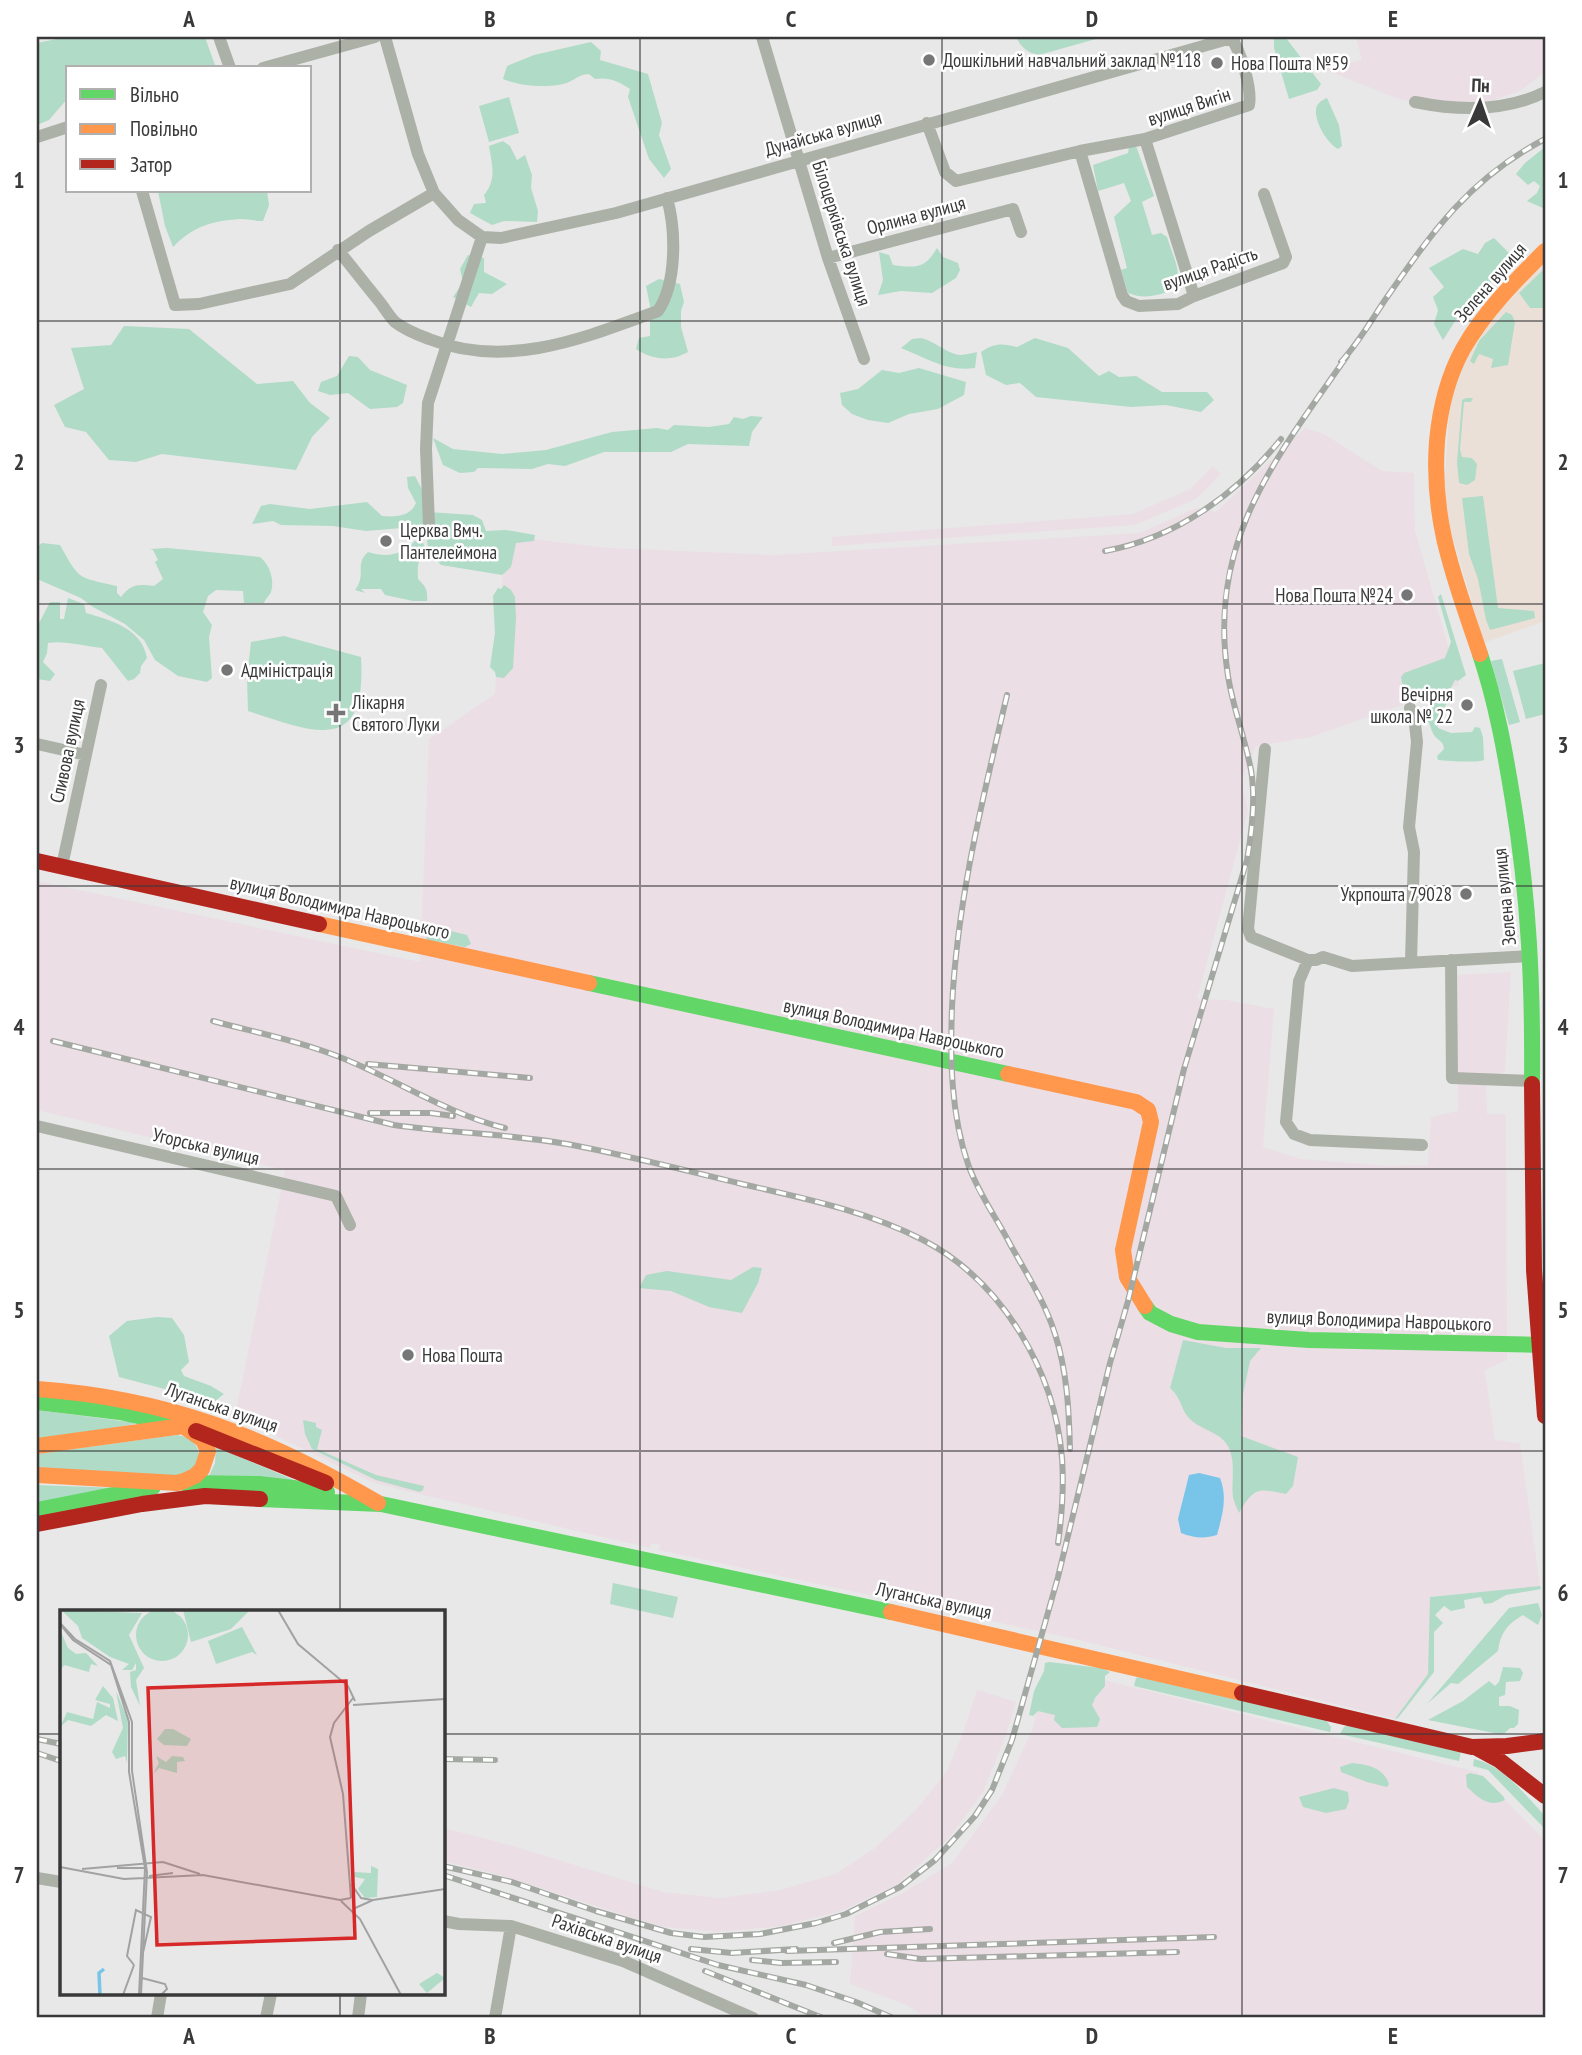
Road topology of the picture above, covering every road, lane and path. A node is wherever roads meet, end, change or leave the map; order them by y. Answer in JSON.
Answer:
{"nodes":[{"id":1,"x":219,"y":37,"type":"edge"},
{"id":2,"x":375,"y":37,"type":"edge"},
{"id":3,"x":385,"y":37,"type":"edge"},
{"id":4,"x":762,"y":37,"type":"edge"},
{"id":5,"x":1233,"y":37,"type":"edge"},
{"id":6,"x":229,"y":66,"type":"edge"},
{"id":7,"x":270,"y":66,"type":"edge"},
{"id":8,"x":1545,"y":92,"type":"edge"},
{"id":9,"x":1415,"y":103,"type":"dead end"},
{"id":10,"x":928,"y":123,"type":"junction"},
{"id":11,"x":66,"y":128,"type":"edge"},
{"id":12,"x":37,"y":137,"type":"edge"},
{"id":13,"x":1145,"y":139,"type":"junction"},
{"id":14,"x":1080,"y":151,"type":"junction"},
{"id":15,"x":798,"y":160,"type":"junction"},
{"id":16,"x":142,"y":192,"type":"edge"},
{"id":17,"x":434,"y":193,"type":"junction"},
{"id":18,"x":1264,"y":194,"type":"dead end"},
{"id":19,"x":667,"y":198,"type":"junction"},
{"id":20,"x":1021,"y":232,"type":"dead end"},
{"id":21,"x":482,"y":237,"type":"junction"},
{"id":22,"x":338,"y":250,"type":"junction"},
{"id":23,"x":1545,"y":251,"type":"edge"},
{"id":24,"x":828,"y":258,"type":"junction"},
{"id":25,"x":1194,"y":296,"type":"junction"},
{"id":26,"x":446,"y":346,"type":"junction"},
{"id":27,"x":864,"y":359,"type":"dead end"},
{"id":28,"x":429,"y":525,"type":"dead end"},
{"id":29,"x":101,"y":685,"type":"dead end"},
{"id":30,"x":1410,"y":708,"type":"dead end"},
{"id":31,"x":37,"y":744,"type":"edge"},
{"id":32,"x":1265,"y":749,"type":"dead end"},
{"id":33,"x":86,"y":755,"type":"junction"},
{"id":34,"x":37,"y":861,"type":"edge"},
{"id":35,"x":62,"y":866,"type":"junction"},
{"id":36,"x":1531,"y":956,"type":"junction"},
{"id":37,"x":1308,"y":960,"type":"junction"},
{"id":38,"x":1451,"y":960,"type":"junction"},
{"id":39,"x":1411,"y":962,"type":"junction"},
{"id":40,"x":1532,"y":1081,"type":"junction"},
{"id":41,"x":37,"y":1126,"type":"edge"},
{"id":42,"x":1422,"y":1145,"type":"dead end"},
{"id":43,"x":350,"y":1225,"type":"dead end"},
{"id":44,"x":1541,"y":1345,"type":"edge"},
{"id":45,"x":37,"y":1389,"type":"edge"},
{"id":46,"x":37,"y":1402,"type":"edge"},
{"id":47,"x":1545,"y":1416,"type":"edge"},
{"id":48,"x":183,"y":1426,"type":"junction"},
{"id":49,"x":37,"y":1446,"type":"edge"},
{"id":50,"x":37,"y":1475,"type":"edge"},
{"id":51,"x":177,"y":1483,"type":"junction"},
{"id":52,"x":381,"y":1504,"type":"junction"},
{"id":53,"x":37,"y":1510,"type":"edge"},
{"id":54,"x":37,"y":1524,"type":"edge"},
{"id":55,"x":1545,"y":1741,"type":"edge"},
{"id":56,"x":1475,"y":1747,"type":"junction"},
{"id":57,"x":1545,"y":1796,"type":"edge"},
{"id":58,"x":37,"y":1878,"type":"edge"},
{"id":59,"x":60,"y":1882,"type":"edge"},
{"id":60,"x":444,"y":1921,"type":"edge"},
{"id":61,"x":511,"y":1926,"type":"junction"},
{"id":62,"x":161,"y":1996,"type":"edge"},
{"id":63,"x":270,"y":1996,"type":"edge"},
{"id":64,"x":361,"y":1996,"type":"edge"},
{"id":65,"x":157,"y":2018,"type":"edge"},
{"id":66,"x":265,"y":2018,"type":"edge"},
{"id":67,"x":358,"y":2018,"type":"edge"},
{"id":68,"x":495,"y":2018,"type":"edge"},
{"id":69,"x":753,"y":2018,"type":"edge"}],
"edges":[{"from":1,"to":6,"type":"street"},
{"from":2,"to":7,"type":"street"},
{"from":3,"to":17,"type":"street"},
{"from":4,"to":15,"type":"street","name":"Білоцерківська вулиця"},
{"from":5,"to":10,"type":"street","name":"Дунайська вулиця"},
{"from":5,"to":13,"type":"street","name":"вулиця Вигін"},
{"from":8,"to":9,"type":"street"},
{"from":10,"to":14,"type":"street"},
{"from":10,"to":15,"type":"street","name":"Дунайська вулиця"},
{"from":11,"to":12,"type":"street"},
{"from":13,"to":14,"type":"street"},
{"from":13,"to":25,"type":"street","name":"вулиця Вигін"},
{"from":14,"to":25,"type":"street","name":"вулиця Радість"},
{"from":15,"to":19,"type":"street","name":"Дунайська вулиця"},
{"from":15,"to":24,"type":"street","name":"Білоцерківська вулиця"},
{"from":16,"to":22,"type":"street"},
{"from":17,"to":21,"type":"street"},
{"from":17,"to":22,"type":"street"},
{"from":18,"to":25,"type":"street","name":"вулиця Радість"},
{"from":19,"to":21,"type":"street","name":"Дунайська вулиця"},
{"from":19,"to":26,"type":"street"},
{"from":20,"to":24,"type":"street","name":"Орлина вулиця"},
{"from":21,"to":26,"type":"street"},
{"from":22,"to":26,"type":"street"},
{"from":23,"to":36,"type":"main road","name":"Зелена вулиця"},
{"from":24,"to":27,"type":"street","name":"Білоцерківська вулиця"},
{"from":26,"to":28,"type":"street"},
{"from":29,"to":33,"type":"street","name":"Сливова вулиця"},
{"from":30,"to":39,"type":"street"},
{"from":31,"to":33,"type":"street"},
{"from":32,"to":37,"type":"street"},
{"from":33,"to":35,"type":"street","name":"Сливова вулиця"},
{"from":34,"to":35,"type":"main road","name":"вулиця Володимира Навроцького"},
{"from":35,"to":44,"type":"main road","name":"вулиця Володимира Навроцького"},
{"from":36,"to":38,"type":"street"},
{"from":36,"to":40,"type":"main road","name":"Зелена вулиця"},
{"from":37,"to":39,"type":"street"},
{"from":37,"to":42,"type":"street"},
{"from":38,"to":39,"type":"street"},
{"from":38,"to":40,"type":"street"},
{"from":40,"to":44,"type":"main road","name":"Зелена вулиця"},
{"from":41,"to":43,"type":"street","name":"Угорська вулиця"},
{"from":44,"to":47,"type":"main road","name":"Зелена вулиця"},
{"from":45,"to":52,"type":"main road","name":"Луганська вулиця"},
{"from":46,"to":48,"type":"main road"},
{"from":48,"to":49,"type":"main road"},
{"from":48,"to":51,"type":"main road"},
{"from":48,"to":52,"type":"main road"},
{"from":50,"to":51,"type":"main road"},
{"from":51,"to":52,"type":"main road"},
{"from":51,"to":53,"type":"main road"},
{"from":52,"to":54,"type":"main road","name":"Луганська вулиця"},
{"from":52,"to":56,"type":"main road","name":"Луганська вулиця"},
{"from":55,"to":56,"type":"main road","name":"Луганська вулиця"},
{"from":56,"to":57,"type":"main road","name":"Луганська вулиця"},
{"from":58,"to":59,"type":"street"},
{"from":60,"to":61,"type":"street","name":"Рахівська вулиця"},
{"from":61,"to":68,"type":"street"},
{"from":61,"to":69,"type":"street","name":"Рахівська вулиця"},
{"from":62,"to":65,"type":"street"},
{"from":63,"to":66,"type":"street"},
{"from":64,"to":67,"type":"street"}]}
